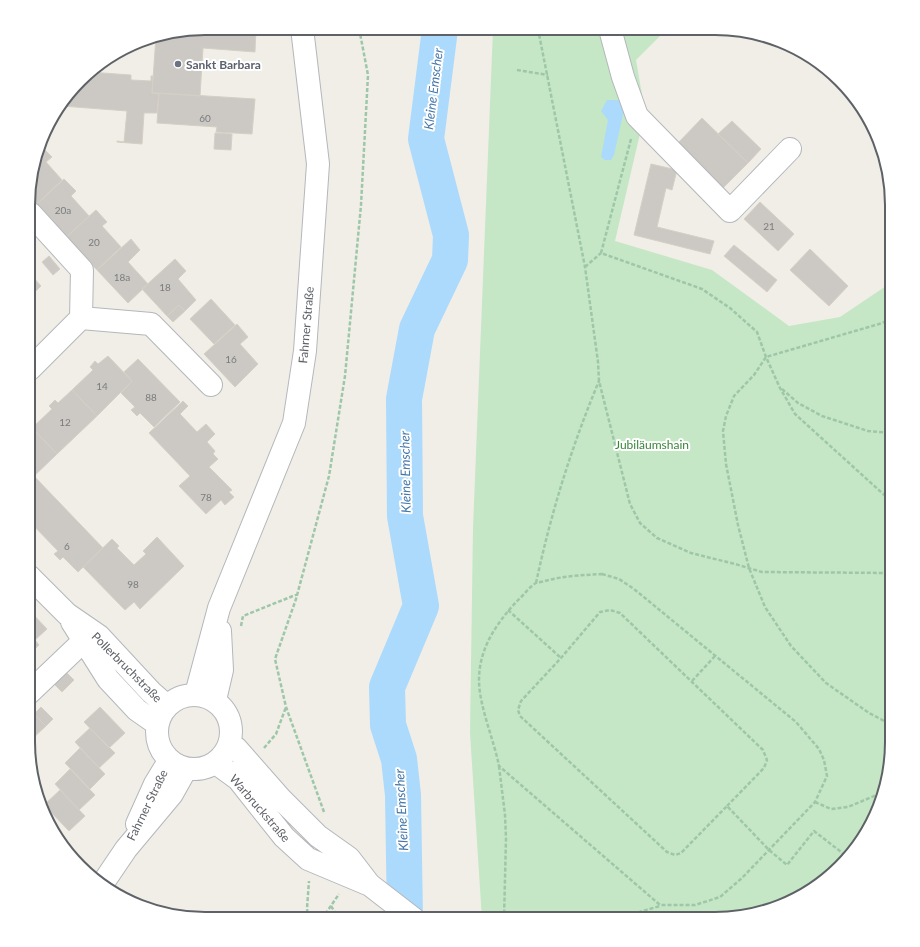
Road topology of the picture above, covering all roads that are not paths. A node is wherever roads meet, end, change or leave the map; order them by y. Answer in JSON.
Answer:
{"nodes":[{"id":1,"x":303,"y":35,"type":"edge"},
{"id":2,"x":612,"y":35,"type":"edge"},
{"id":3,"x":790,"y":149,"type":"dead end"},
{"id":4,"x":35,"y":218,"type":"edge"},
{"id":5,"x":81,"y":318,"type":"junction"},
{"id":6,"x":35,"y":364,"type":"edge"},
{"id":7,"x":211,"y":385,"type":"dead end"},
{"id":8,"x":35,"y":582,"type":"edge"},
{"id":9,"x":89,"y":636,"type":"junction"},
{"id":10,"x":35,"y":687,"type":"edge"},
{"id":11,"x":206,"y":697,"type":"junction"},
{"id":12,"x":162,"y":715,"type":"junction"},
{"id":13,"x":229,"y":744,"type":"junction"},
{"id":14,"x":216,"y":762,"type":"junction"},
{"id":15,"x":177,"y":765,"type":"junction"},
{"id":16,"x":105,"y":879,"type":"edge"},
{"id":17,"x":360,"y":881,"type":"junction"},
{"id":18,"x":404,"y":912,"type":"edge"}],
"edges":[{"from":1,"to":11,"type":"street","name":"Fahrner Straße"},
{"from":2,"to":3,"type":"street"},
{"from":4,"to":5,"type":"street"},
{"from":5,"to":6,"type":"street"},
{"from":5,"to":7,"type":"street"},
{"from":8,"to":9,"type":"street","name":"Pollerbruchstraße"},
{"from":9,"to":10,"type":"street"},
{"from":9,"to":12,"type":"street","name":"Pollerbruchstraße"},
{"from":11,"to":12,"type":"street"},
{"from":11,"to":13,"type":"street"},
{"from":12,"to":15,"type":"street"},
{"from":13,"to":14,"type":"street"},
{"from":13,"to":17,"type":"street","name":"Warbruckstraße"},
{"from":14,"to":15,"type":"street"},
{"from":14,"to":17,"type":"street","name":"Warbruckstraße"},
{"from":15,"to":16,"type":"street","name":"Fahrner Straße"},
{"from":17,"to":18,"type":"street","name":"Warbruckstraße"}]}
